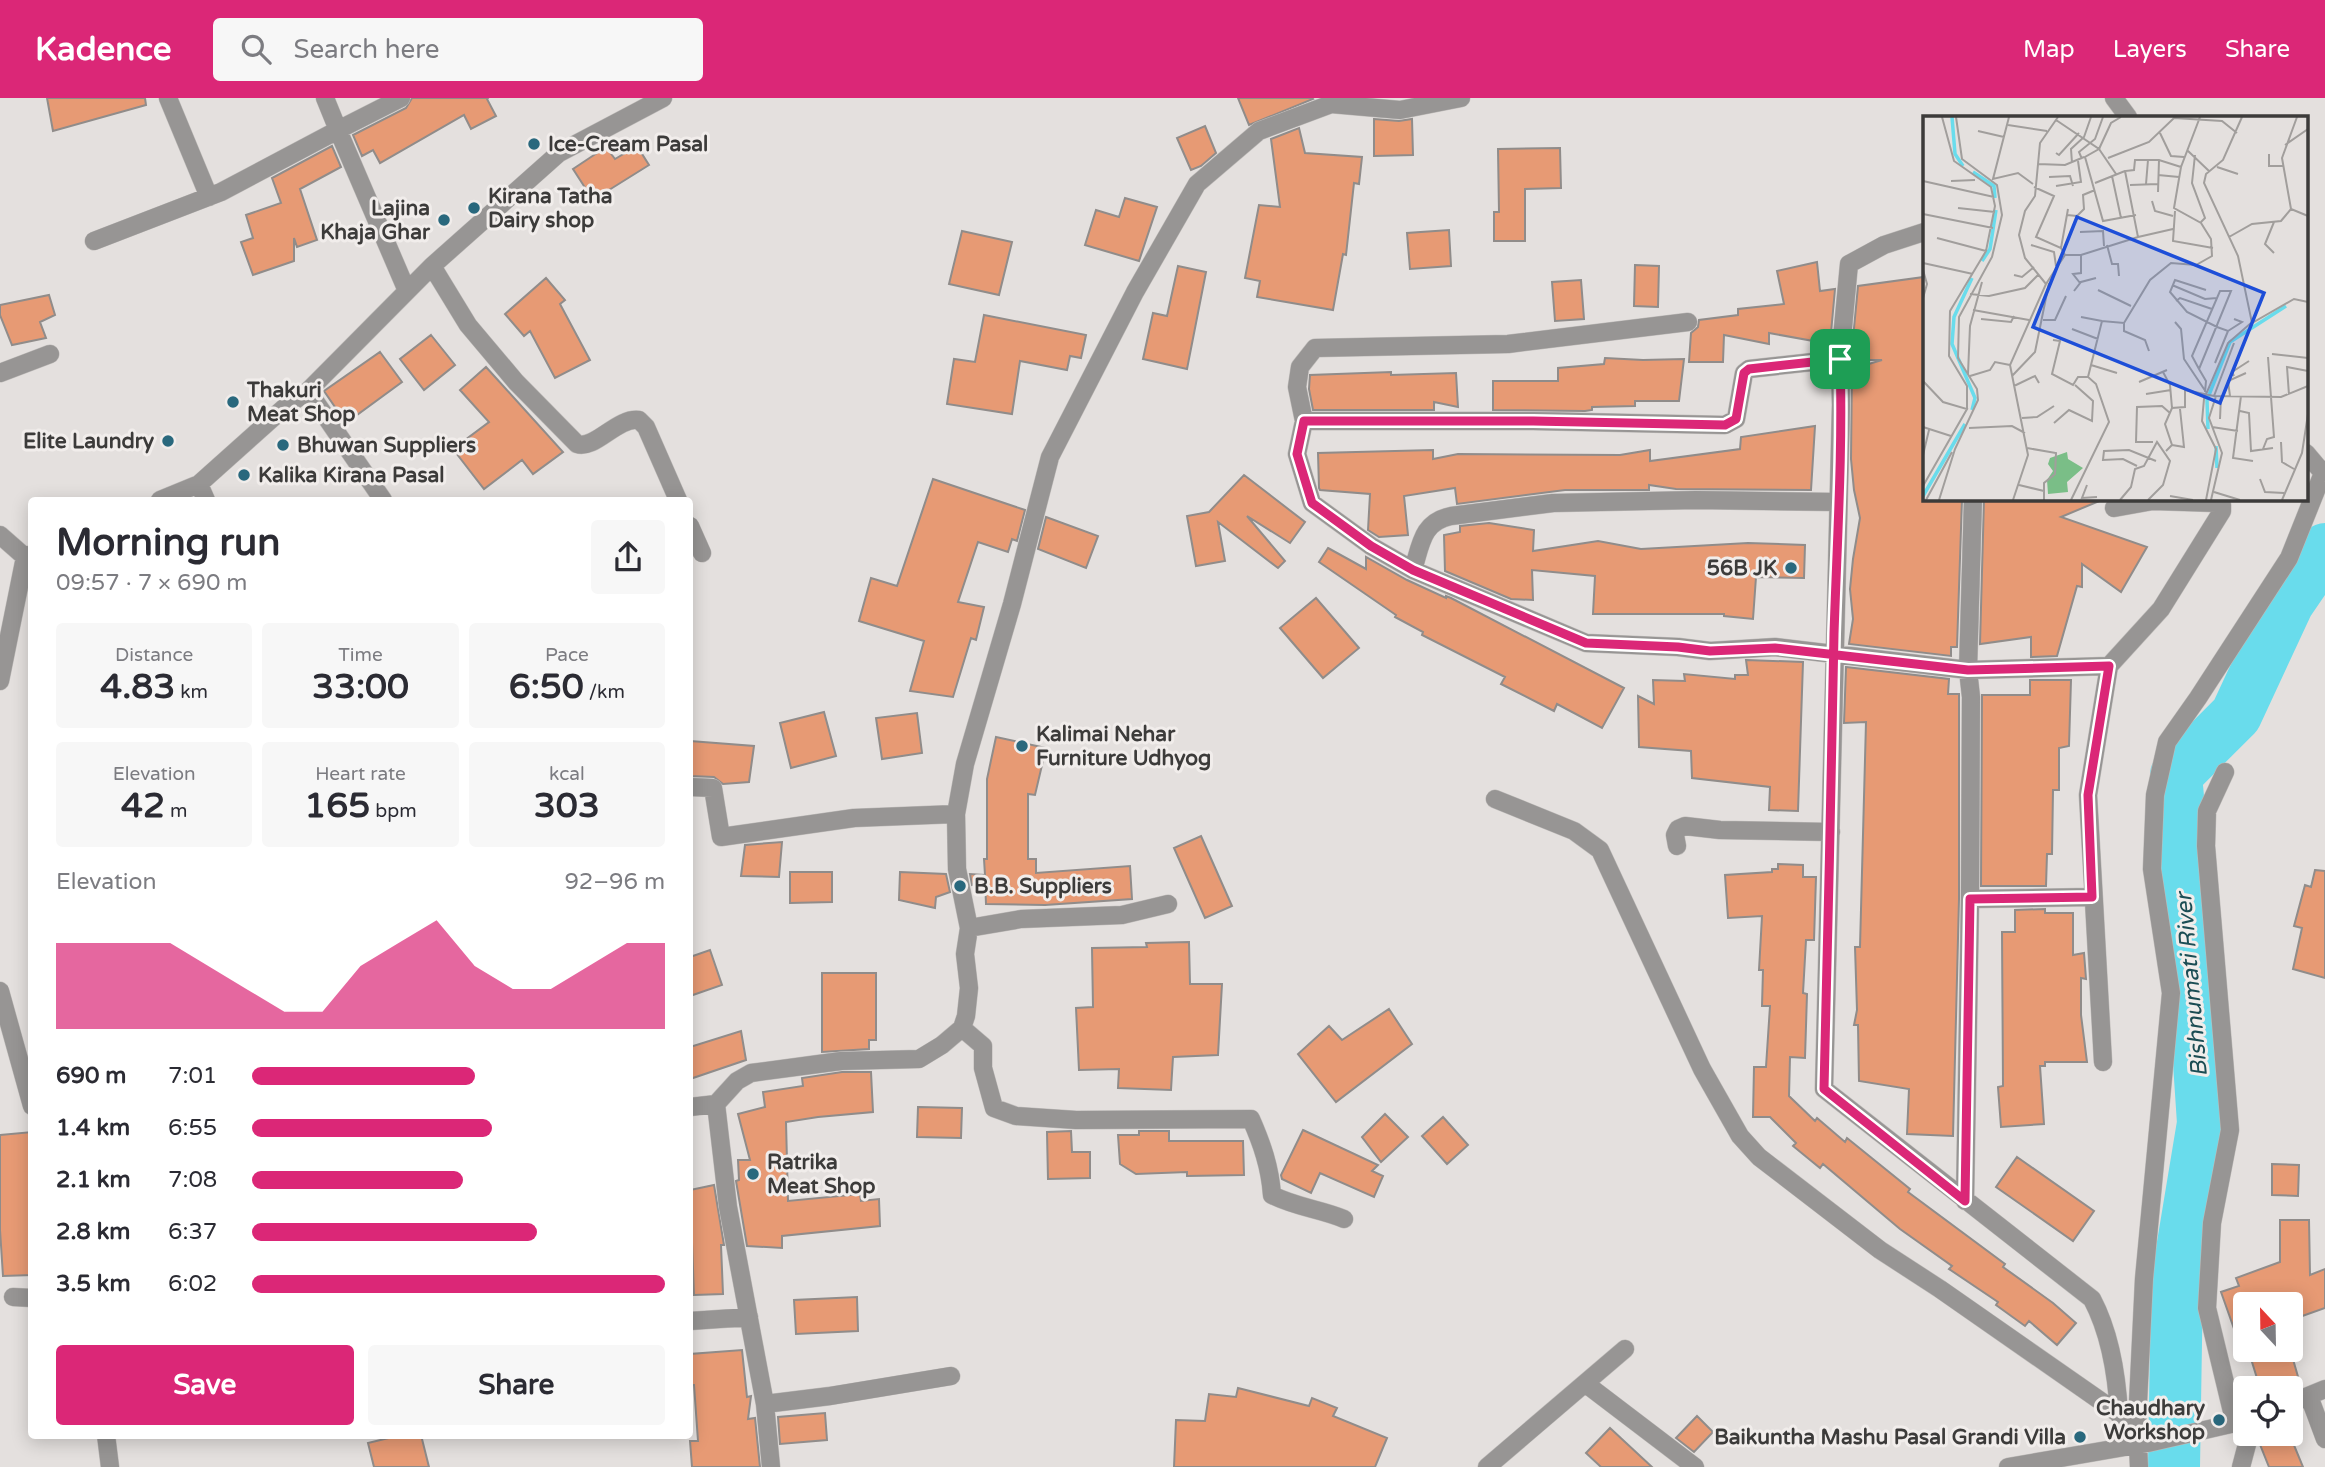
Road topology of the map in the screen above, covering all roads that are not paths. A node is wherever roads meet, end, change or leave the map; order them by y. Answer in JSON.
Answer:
{"nodes":[{"id":1,"x":168,"y":98,"type":"edge"},
{"id":2,"x":325,"y":98,"type":"edge"},
{"id":3,"x":401,"y":98,"type":"edge"},
{"id":4,"x":663,"y":98,"type":"edge"},
{"id":5,"x":1461,"y":98,"type":"edge"},
{"id":6,"x":2114,"y":98,"type":"edge"},
{"id":7,"x":2127,"y":116,"type":"edge"},
{"id":8,"x":338,"y":130,"type":"junction"},
{"id":9,"x":209,"y":197,"type":"junction"},
{"id":10,"x":1923,"y":232,"type":"edge"},
{"id":11,"x":94,"y":241,"type":"dead end"},
{"id":12,"x":432,"y":266,"type":"junction"},
{"id":13,"x":407,"y":291,"type":"junction"},
{"id":14,"x":1688,"y":323,"type":"dead end"},
{"id":15,"x":50,"y":354,"type":"dead end"},
{"id":16,"x":1840,"y":359,"type":"junction"},
{"id":17,"x":0,"y":373,"type":"edge"},
{"id":18,"x":308,"y":391,"type":"junction"},
{"id":19,"x":1304,"y":421,"type":"junction"},
{"id":20,"x":2308,"y":455,"type":"edge"},
{"id":21,"x":2324,"y":472,"type":"edge"},
{"id":22,"x":202,"y":492,"type":"edge"},
{"id":23,"x":176,"y":497,"type":"edge"},
{"id":24,"x":381,"y":497,"type":"edge"},
{"id":25,"x":677,"y":497,"type":"edge"},
{"id":26,"x":1973,"y":500,"type":"edge"},
{"id":27,"x":1838,"y":502,"type":"junction"},
{"id":28,"x":2114,"y":508,"type":"dead end"},
{"id":29,"x":693,"y":533,"type":"edge"},
{"id":30,"x":0,"y":535,"type":"edge"},
{"id":31,"x":702,"y":553,"type":"dead end"},
{"id":32,"x":28,"y":555,"type":"edge"},
{"id":33,"x":1413,"y":570,"type":"junction"},
{"id":34,"x":1834,"y":656,"type":"junction"},
{"id":35,"x":2109,"y":666,"type":"junction"},
{"id":36,"x":1968,"y":670,"type":"junction"},
{"id":37,"x":0,"y":681,"type":"edge"},
{"id":38,"x":2225,"y":772,"type":"dead end"},
{"id":39,"x":693,"y":787,"type":"edge"},
{"id":40,"x":1495,"y":799,"type":"dead end"},
{"id":41,"x":956,"y":814,"type":"junction"},
{"id":42,"x":1831,"y":832,"type":"junction"},
{"id":43,"x":1678,"y":846,"type":"dead end"},
{"id":44,"x":2092,"y":897,"type":"junction"},
{"id":45,"x":1970,"y":899,"type":"junction"},
{"id":46,"x":1168,"y":904,"type":"dead end"},
{"id":47,"x":969,"y":928,"type":"junction"},
{"id":48,"x":0,"y":991,"type":"edge"},
{"id":49,"x":962,"y":1028,"type":"junction"},
{"id":50,"x":2103,"y":1062,"type":"dead end"},
{"id":51,"x":28,"y":1092,"type":"edge"},
{"id":52,"x":716,"y":1104,"type":"junction"},
{"id":53,"x":693,"y":1107,"type":"edge"},
{"id":54,"x":1965,"y":1201,"type":"junction"},
{"id":55,"x":1344,"y":1219,"type":"dead end"},
{"id":56,"x":13,"y":1297,"type":"dead end"},
{"id":57,"x":28,"y":1298,"type":"edge"},
{"id":58,"x":749,"y":1317,"type":"junction"},
{"id":59,"x":693,"y":1321,"type":"edge"},
{"id":60,"x":1625,"y":1349,"type":"dead end"},
{"id":61,"x":951,"y":1376,"type":"dead end"},
{"id":62,"x":1586,"y":1384,"type":"junction"},
{"id":63,"x":2317,"y":1392,"type":"edge"},
{"id":64,"x":2233,"y":1400,"type":"edge"},
{"id":65,"x":765,"y":1404,"type":"junction"},
{"id":66,"x":2119,"y":1415,"type":"junction"},
{"id":67,"x":2137,"y":1423,"type":"junction"},
{"id":68,"x":2233,"y":1426,"type":"edge"},
{"id":69,"x":106,"y":1439,"type":"edge"},
{"id":70,"x":2325,"y":1439,"type":"edge"},
{"id":71,"x":2143,"y":1443,"type":"junction"},
{"id":72,"x":2240,"y":1446,"type":"edge"},
{"id":73,"x":110,"y":1467,"type":"edge"},
{"id":74,"x":771,"y":1467,"type":"edge"},
{"id":75,"x":1487,"y":1467,"type":"edge"},
{"id":76,"x":1695,"y":1467,"type":"edge"},
{"id":77,"x":2008,"y":1467,"type":"edge"},
{"id":78,"x":2139,"y":1467,"type":"edge"},
{"id":79,"x":2241,"y":1467,"type":"edge"}],
"edges":[{"from":1,"to":9,"type":"street"},
{"from":2,"to":8,"type":"street"},
{"from":3,"to":8,"type":"street"},
{"from":4,"to":12,"type":"street"},
{"from":5,"to":41,"type":"street"},
{"from":6,"to":7,"type":"street"},
{"from":8,"to":9,"type":"street"},
{"from":8,"to":13,"type":"street"},
{"from":9,"to":11,"type":"street"},
{"from":10,"to":16,"type":"street"},
{"from":12,"to":13,"type":"street"},
{"from":12,"to":25,"type":"street"},
{"from":13,"to":18,"type":"street"},
{"from":14,"to":19,"type":"street"},
{"from":15,"to":17,"type":"street"},
{"from":16,"to":19,"type":"street"},
{"from":16,"to":27,"type":"street"},
{"from":18,"to":22,"type":"street"},
{"from":18,"to":24,"type":"street"},
{"from":19,"to":33,"type":"street"},
{"from":20,"to":21,"type":"street"},
{"from":21,"to":67,"type":"street"},
{"from":22,"to":23,"type":"street"},
{"from":26,"to":36,"type":"street"},
{"from":27,"to":33,"type":"street"},
{"from":27,"to":34,"type":"street"},
{"from":28,"to":35,"type":"street"},
{"from":29,"to":31,"type":"street"},
{"from":30,"to":32,"type":"street"},
{"from":32,"to":37,"type":"street"},
{"from":33,"to":34,"type":"street"},
{"from":34,"to":36,"type":"street"},
{"from":34,"to":42,"type":"street"},
{"from":35,"to":36,"type":"street"},
{"from":35,"to":44,"type":"street"},
{"from":36,"to":45,"type":"street"},
{"from":38,"to":64,"type":"street"},
{"from":39,"to":41,"type":"street"},
{"from":40,"to":66,"type":"street"},
{"from":41,"to":47,"type":"street"},
{"from":42,"to":43,"type":"street"},
{"from":42,"to":54,"type":"street"},
{"from":44,"to":45,"type":"street"},
{"from":44,"to":50,"type":"street"},
{"from":45,"to":54,"type":"street"},
{"from":46,"to":47,"type":"street"},
{"from":47,"to":49,"type":"street"},
{"from":48,"to":51,"type":"street"},
{"from":49,"to":52,"type":"street"},
{"from":49,"to":55,"type":"street"},
{"from":52,"to":53,"type":"street"},
{"from":52,"to":58,"type":"street"},
{"from":54,"to":66,"type":"street"},
{"from":56,"to":57,"type":"street"},
{"from":58,"to":59,"type":"street"},
{"from":58,"to":65,"type":"street"},
{"from":60,"to":62,"type":"street"},
{"from":61,"to":65,"type":"street"},
{"from":62,"to":75,"type":"street"},
{"from":62,"to":76,"type":"street"},
{"from":63,"to":70,"type":"street"},
{"from":65,"to":74,"type":"street"},
{"from":66,"to":67,"type":"street"},
{"from":67,"to":71,"type":"street"},
{"from":68,"to":71,"type":"street"},
{"from":69,"to":73,"type":"street"},
{"from":71,"to":77,"type":"street"},
{"from":71,"to":78,"type":"street"},
{"from":72,"to":79,"type":"street"}]}
